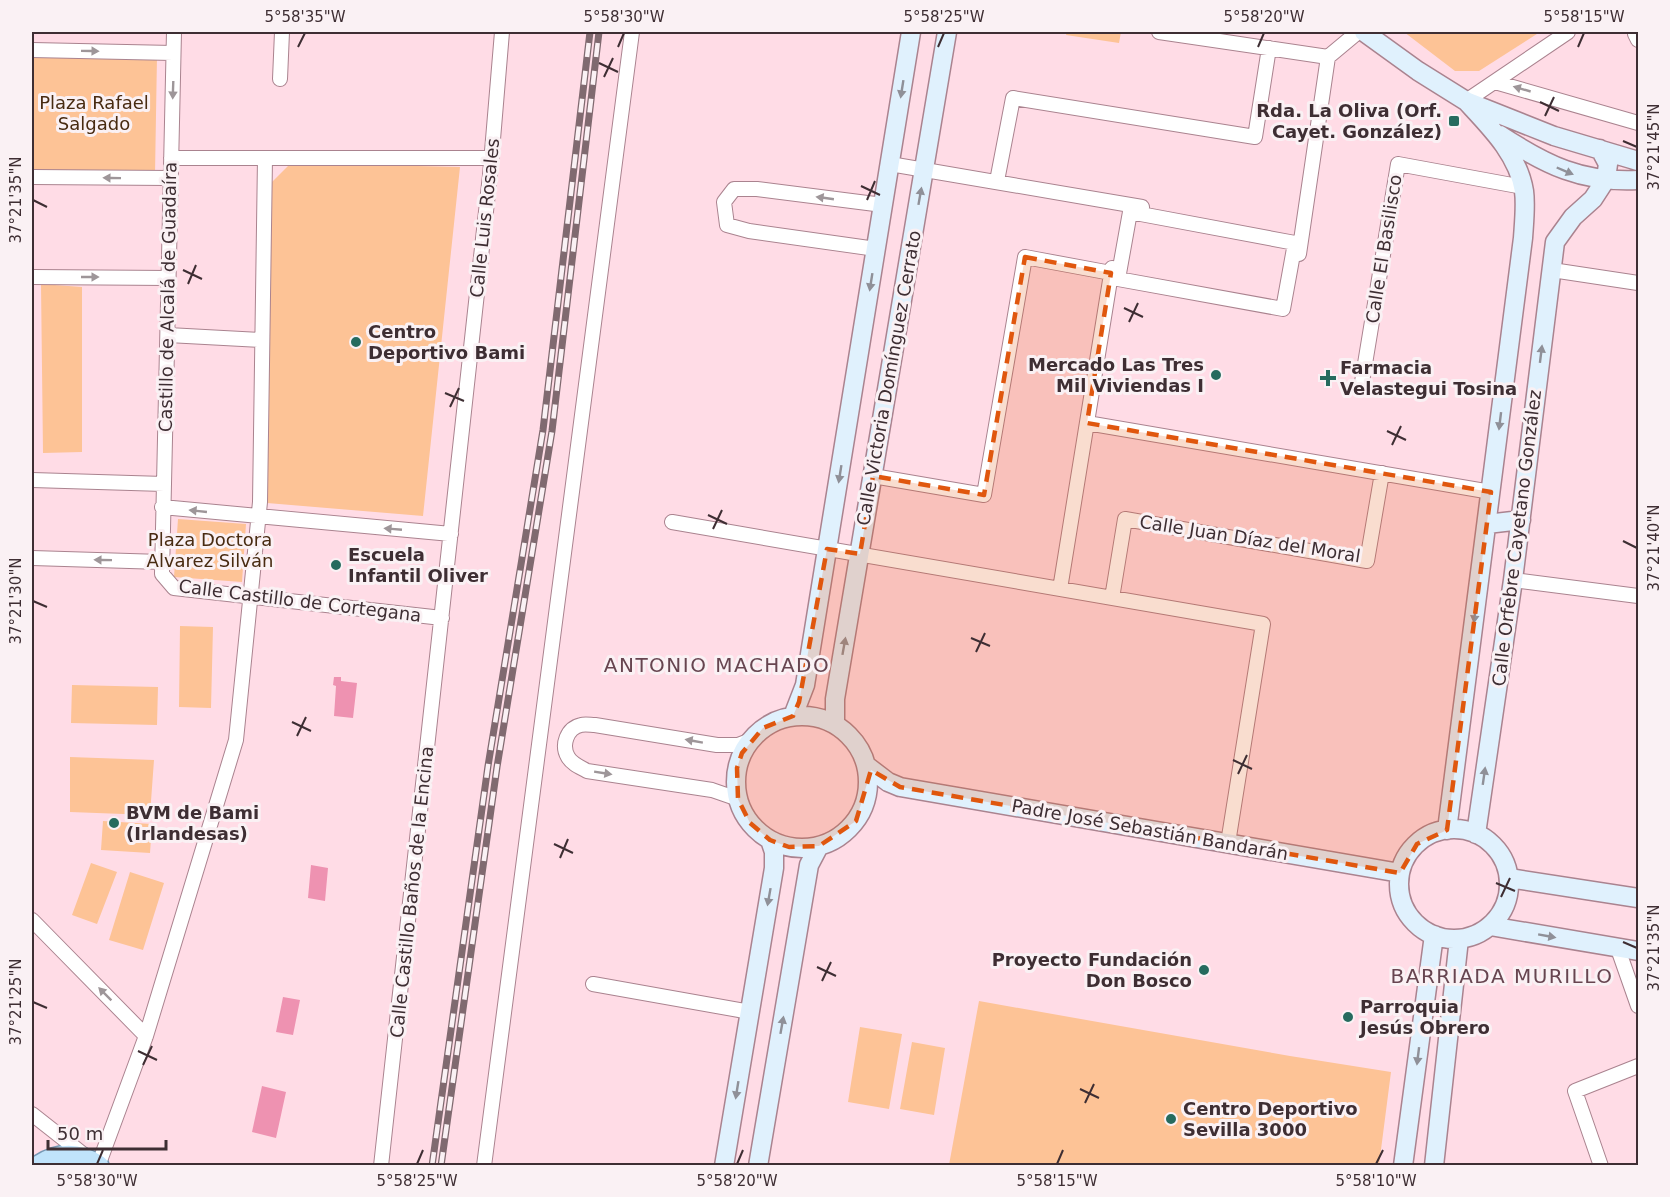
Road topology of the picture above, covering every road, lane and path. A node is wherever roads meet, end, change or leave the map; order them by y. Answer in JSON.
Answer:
{"nodes":[{"id":1,"x":174,"y":32,"type":"edge"},
{"id":2,"x":282,"y":32,"type":"edge"},
{"id":3,"x":502,"y":32,"type":"edge"},
{"id":4,"x":632,"y":32,"type":"edge"},
{"id":5,"x":911,"y":32,"type":"edge"},
{"id":6,"x":947,"y":32,"type":"edge"},
{"id":7,"x":1159,"y":32,"type":"edge"},
{"id":8,"x":1358,"y":32,"type":"edge"},
{"id":9,"x":1364,"y":32,"type":"edge"},
{"id":10,"x":1568,"y":32,"type":"edge"},
{"id":11,"x":1638,"y":32,"type":"edge"},
{"id":12,"x":1638,"y":40,"type":"edge"},
{"id":13,"x":1269,"y":48,"type":"junction"},
{"id":14,"x":32,"y":50,"type":"edge"},
{"id":15,"x":173,"y":53,"type":"junction"},
{"id":16,"x":1328,"y":57,"type":"junction"},
{"id":17,"x":280,"y":79,"type":"dead end"},
{"id":18,"x":1495,"y":82,"type":"junction"},
{"id":19,"x":1466,"y":101,"type":"junction"},
{"id":20,"x":1638,"y":123,"type":"edge"},
{"id":21,"x":1496,"y":133,"type":"junction"},
{"id":22,"x":1554,"y":136,"type":"junction"},
{"id":23,"x":1600,"y":150,"type":"junction"},
{"id":24,"x":171,"y":158,"type":"junction"},
{"id":25,"x":264,"y":158,"type":"junction"},
{"id":26,"x":491,"y":158,"type":"junction"},
{"id":27,"x":1536,"y":158,"type":"junction"},
{"id":28,"x":1638,"y":161,"type":"edge"},
{"id":29,"x":890,"y":164,"type":"junction"},
{"id":30,"x":924,"y":170,"type":"junction"},
{"id":31,"x":32,"y":177,"type":"edge"},
{"id":32,"x":170,"y":178,"type":"junction"},
{"id":33,"x":1606,"y":179,"type":"junction"},
{"id":34,"x":1638,"y":180,"type":"edge"},
{"id":35,"x":997,"y":181,"type":"junction"},
{"id":36,"x":1523,"y":189,"type":"junction"},
{"id":37,"x":883,"y":205,"type":"junction"},
{"id":38,"x":1126,"y":208,"type":"junction"},
{"id":39,"x":1302,"y":235,"type":"junction"},
{"id":40,"x":876,"y":249,"type":"junction"},
{"id":41,"x":1552,"y":270,"type":"junction"},
{"id":42,"x":32,"y":277,"type":"edge"},
{"id":43,"x":169,"y":278,"type":"junction"},
{"id":44,"x":1111,"y":278,"type":"junction"},
{"id":45,"x":1638,"y":283,"type":"edge"},
{"id":46,"x":168,"y":335,"type":"junction"},
{"id":47,"x":262,"y":340,"type":"junction"},
{"id":48,"x":1361,"y":388,"type":"dead end"},
{"id":49,"x":1087,"y":423,"type":"junction"},
{"id":50,"x":1382,"y":473,"type":"junction"},
{"id":51,"x":873,"y":476,"type":"junction"},
{"id":52,"x":32,"y":480,"type":"edge"},
{"id":53,"x":164,"y":483,"type":"junction"},
{"id":54,"x":1492,"y":486,"type":"junction"},
{"id":55,"x":1523,"y":493,"type":"junction"},
{"id":56,"x":162,"y":507,"type":"junction"},
{"id":57,"x":259,"y":517,"type":"junction"},
{"id":58,"x":1521,"y":520,"type":"junction"},
{"id":59,"x":672,"y":522,"type":"dead end"},
{"id":60,"x":1487,"y":524,"type":"junction"},
{"id":61,"x":451,"y":534,"type":"junction"},
{"id":62,"x":827,"y":549,"type":"junction"},
{"id":63,"x":860,"y":554,"type":"junction"},
{"id":64,"x":32,"y":558,"type":"edge"},
{"id":65,"x":162,"y":562,"type":"junction"},
{"id":66,"x":1513,"y":580,"type":"junction"},
{"id":67,"x":1060,"y":589,"type":"junction"},
{"id":68,"x":1638,"y":596,"type":"edge"},
{"id":69,"x":250,"y":598,"type":"junction"},
{"id":70,"x":1112,"y":598,"type":"junction"},
{"id":71,"x":442,"y":618,"type":"junction"},
{"id":72,"x":793,"y":716,"type":"junction"},
{"id":73,"x":835,"y":724,"type":"junction"},
{"id":74,"x":751,"y":740,"type":"junction"},
{"id":75,"x":867,"y":766,"type":"junction"},
{"id":76,"x":900,"y":787,"type":"junction"},
{"id":77,"x":738,"y":799,"type":"junction"},
{"id":78,"x":864,"y":808,"type":"junction"},
{"id":79,"x":1448,"y":830,"type":"junction"},
{"id":80,"x":1476,"y":834,"type":"junction"},
{"id":81,"x":770,"y":840,"type":"junction"},
{"id":82,"x":1228,"y":843,"type":"junction"},
{"id":83,"x":819,"y":846,"type":"junction"},
{"id":84,"x":1400,"y":873,"type":"junction"},
{"id":85,"x":1509,"y":878,"type":"junction"},
{"id":86,"x":1638,"y":898,"type":"edge"},
{"id":87,"x":32,"y":920,"type":"edge"},
{"id":88,"x":1490,"y":926,"type":"junction"},
{"id":89,"x":1434,"y":935,"type":"junction"},
{"id":90,"x":1460,"y":939,"type":"junction"},
{"id":91,"x":1618,"y":949,"type":"junction"},
{"id":92,"x":1638,"y":951,"type":"edge"},
{"id":93,"x":593,"y":984,"type":"dead end"},
{"id":94,"x":1638,"y":1006,"type":"edge"},
{"id":95,"x":750,"y":1012,"type":"junction"},
{"id":96,"x":146,"y":1036,"type":"junction"},
{"id":97,"x":1638,"y":1066,"type":"edge"},
{"id":98,"x":32,"y":1114,"type":"edge"},
{"id":99,"x":39,"y":1166,"type":"edge"},
{"id":100,"x":98,"y":1166,"type":"edge"},
{"id":101,"x":381,"y":1166,"type":"edge"},
{"id":102,"x":484,"y":1166,"type":"edge"},
{"id":103,"x":724,"y":1166,"type":"edge"},
{"id":104,"x":758,"y":1166,"type":"edge"},
{"id":105,"x":1403,"y":1166,"type":"edge"},
{"id":106,"x":1434,"y":1166,"type":"edge"},
{"id":107,"x":1601,"y":1166,"type":"edge"}],
"edges":[{"from":1,"to":15,"type":"street","name":"Castillo de Alcalá de Guadaíra"},
{"from":2,"to":17,"type":"street"},
{"from":3,"to":26,"type":"street","name":"Calle Luis Rosales"},
{"from":4,"to":102,"type":"street"},
{"from":5,"to":29,"type":"street","name":"Calle Victoria Domínguez Cerrato","one_way":true},
{"from":6,"to":30,"type":"street","name":"Calle Victoria Domínguez Cerrato"},
{"from":7,"to":13,"type":"street"},
{"from":8,"to":16,"type":"street"},
{"from":9,"to":19,"type":"street"},
{"from":10,"to":18,"type":"street"},
{"from":11,"to":12,"type":"street"},
{"from":13,"to":16,"type":"street"},
{"from":13,"to":35,"type":"street"},
{"from":14,"to":15,"type":"street","one_way":true},
{"from":15,"to":24,"type":"street","name":"Castillo de Alcalá de Guadaíra","one_way":true},
{"from":16,"to":39,"type":"street"},
{"from":18,"to":19,"type":"street"},
{"from":20,"to":18,"type":"street","one_way":true},
{"from":19,"to":21,"type":"street"},
{"from":19,"to":22,"type":"street"},
{"from":21,"to":27,"type":"street"},
{"from":21,"to":36,"type":"street"},
{"from":22,"to":23,"type":"street"},
{"from":22,"to":27,"type":"street"},
{"from":23,"to":28,"type":"street"},
{"from":23,"to":33,"type":"street"},
{"from":24,"to":25,"type":"street"},
{"from":24,"to":32,"type":"street","name":"Castillo de Alcalá de Guadaíra"},
{"from":25,"to":26,"type":"street"},
{"from":25,"to":47,"type":"street"},
{"from":26,"to":61,"type":"street","name":"Calle Luis Rosales"},
{"from":27,"to":33,"type":"street","one_way":true},
{"from":27,"to":36,"type":"street"},
{"from":29,"to":30,"type":"street"},
{"from":29,"to":37,"type":"street","name":"Calle Victoria Domínguez Cerrato"},
{"from":30,"to":35,"type":"street"},
{"from":51,"to":30,"type":"street","name":"Calle Victoria Domínguez Cerrato","one_way":true},
{"from":32,"to":31,"type":"street","one_way":true},
{"from":32,"to":43,"type":"street","name":"Castillo de Alcalá de Guadaíra"},
{"from":33,"to":34,"type":"street"},
{"from":33,"to":41,"type":"street","name":"Calle Orfebre Cayetano González"},
{"from":35,"to":38,"type":"street"},
{"from":36,"to":48,"type":"street","name":"Calle El Basilisco"},
{"from":36,"to":54,"type":"street","name":"Calle Orfebre Cayetano González","one_way":true},
{"from":37,"to":40,"type":"street","name":"Calle Victoria Domínguez Cerrato"},
{"from":37,"to":40,"type":"street","one_way":true},
{"from":38,"to":38,"type":"street"},
{"from":38,"to":39,"type":"street"},
{"from":38,"to":44,"type":"street"},
{"from":39,"to":44,"type":"street"},
{"from":40,"to":62,"type":"street","name":"Calle Victoria Domínguez Cerrato","one_way":true},
{"from":41,"to":45,"type":"street"},
{"from":55,"to":41,"type":"street","name":"Calle Orfebre Cayetano González","one_way":true},
{"from":42,"to":43,"type":"street","one_way":true},
{"from":43,"to":46,"type":"street","name":"Castillo de Alcalá de Guadaíra"},
{"from":44,"to":49,"type":"street"},
{"from":44,"to":51,"type":"street"},
{"from":46,"to":47,"type":"street"},
{"from":46,"to":53,"type":"street","name":"Castillo de Alcalá de Guadaíra"},
{"from":47,"to":57,"type":"street"},
{"from":49,"to":50,"type":"street"},
{"from":49,"to":67,"type":"street"},
{"from":50,"to":54,"type":"street"},
{"from":50,"to":70,"type":"street","name":"Calle Juan Díaz del Moral"},
{"from":51,"to":63,"type":"street","name":"Calle Victoria Domínguez Cerrato"},
{"from":52,"to":53,"type":"street"},
{"from":53,"to":56,"type":"street","name":"Castillo de Alcalá de Guadaíra"},
{"from":54,"to":55,"type":"street"},
{"from":54,"to":60,"type":"street","name":"Calle Orfebre Cayetano González"},
{"from":55,"to":58,"type":"street","name":"Calle Orfebre Cayetano González"},
{"from":57,"to":56,"type":"street","one_way":true},
{"from":56,"to":65,"type":"street","name":"Castillo de Alcalá de Guadaíra"},
{"from":61,"to":57,"type":"street","one_way":true},
{"from":57,"to":69,"type":"street"},
{"from":58,"to":60,"type":"street"},
{"from":58,"to":66,"type":"street","name":"Calle Orfebre Cayetano González"},
{"from":59,"to":62,"type":"street"},
{"from":60,"to":79,"type":"street","name":"Calle Orfebre Cayetano González","one_way":true},
{"from":61,"to":71,"type":"street","name":"Calle Luis Rosales"},
{"from":62,"to":63,"type":"street"},
{"from":62,"to":72,"type":"street","name":"Calle Victoria Domínguez Cerrato"},
{"from":63,"to":67,"type":"street"},
{"from":73,"to":63,"type":"street","name":"Calle Victoria Domínguez Cerrato","one_way":true},
{"from":65,"to":64,"type":"street","name":"Calle Castillo de Cortegana","one_way":true},
{"from":65,"to":69,"type":"street","name":"Calle Castillo de Cortegana"},
{"from":66,"to":68,"type":"street"},
{"from":80,"to":66,"type":"street","name":"Calle Orfebre Cayetano González","one_way":true},
{"from":67,"to":70,"type":"street"},
{"from":69,"to":71,"type":"street","name":"Calle Castillo de Cortegana"},
{"from":69,"to":96,"type":"street"},
{"from":70,"to":82,"type":"street"},
{"from":71,"to":101,"type":"street","name":"Calle Castillo Baños de la Encina"},
{"from":72,"to":73,"type":"street"},
{"from":72,"to":74,"type":"street"},
{"from":73,"to":75,"type":"street"},
{"from":74,"to":77,"type":"street"},
{"from":74,"to":77,"type":"street","one_way":true},
{"from":75,"to":76,"type":"street","name":"Padre José Sebastián Bandarán"},
{"from":75,"to":78,"type":"street"},
{"from":76,"to":78,"type":"street"},
{"from":76,"to":82,"type":"street","name":"Padre José Sebastián Bandarán"},
{"from":77,"to":81,"type":"street"},
{"from":78,"to":83,"type":"street"},
{"from":79,"to":80,"type":"street"},
{"from":79,"to":84,"type":"street"},
{"from":80,"to":85,"type":"street"},
{"from":81,"to":83,"type":"street"},
{"from":81,"to":95,"type":"street","one_way":true},
{"from":82,"to":84,"type":"street","name":"Padre José Sebastián Bandarán"},
{"from":104,"to":83,"type":"street","one_way":true},
{"from":84,"to":89,"type":"street"},
{"from":85,"to":86,"type":"street"},
{"from":85,"to":88,"type":"street"},
{"from":96,"to":87,"type":"street","one_way":true},
{"from":88,"to":90,"type":"street"},
{"from":88,"to":91,"type":"street","one_way":true},
{"from":89,"to":90,"type":"street"},
{"from":89,"to":105,"type":"street","one_way":true},
{"from":90,"to":106,"type":"street"},
{"from":91,"to":92,"type":"street"},
{"from":91,"to":94,"type":"street"},
{"from":93,"to":95,"type":"street"},
{"from":95,"to":103,"type":"street","one_way":true},
{"from":96,"to":100,"type":"street"},
{"from":97,"to":107,"type":"street"},
{"from":98,"to":100,"type":"street"},
{"from":99,"to":100,"type":"main road"}]}
